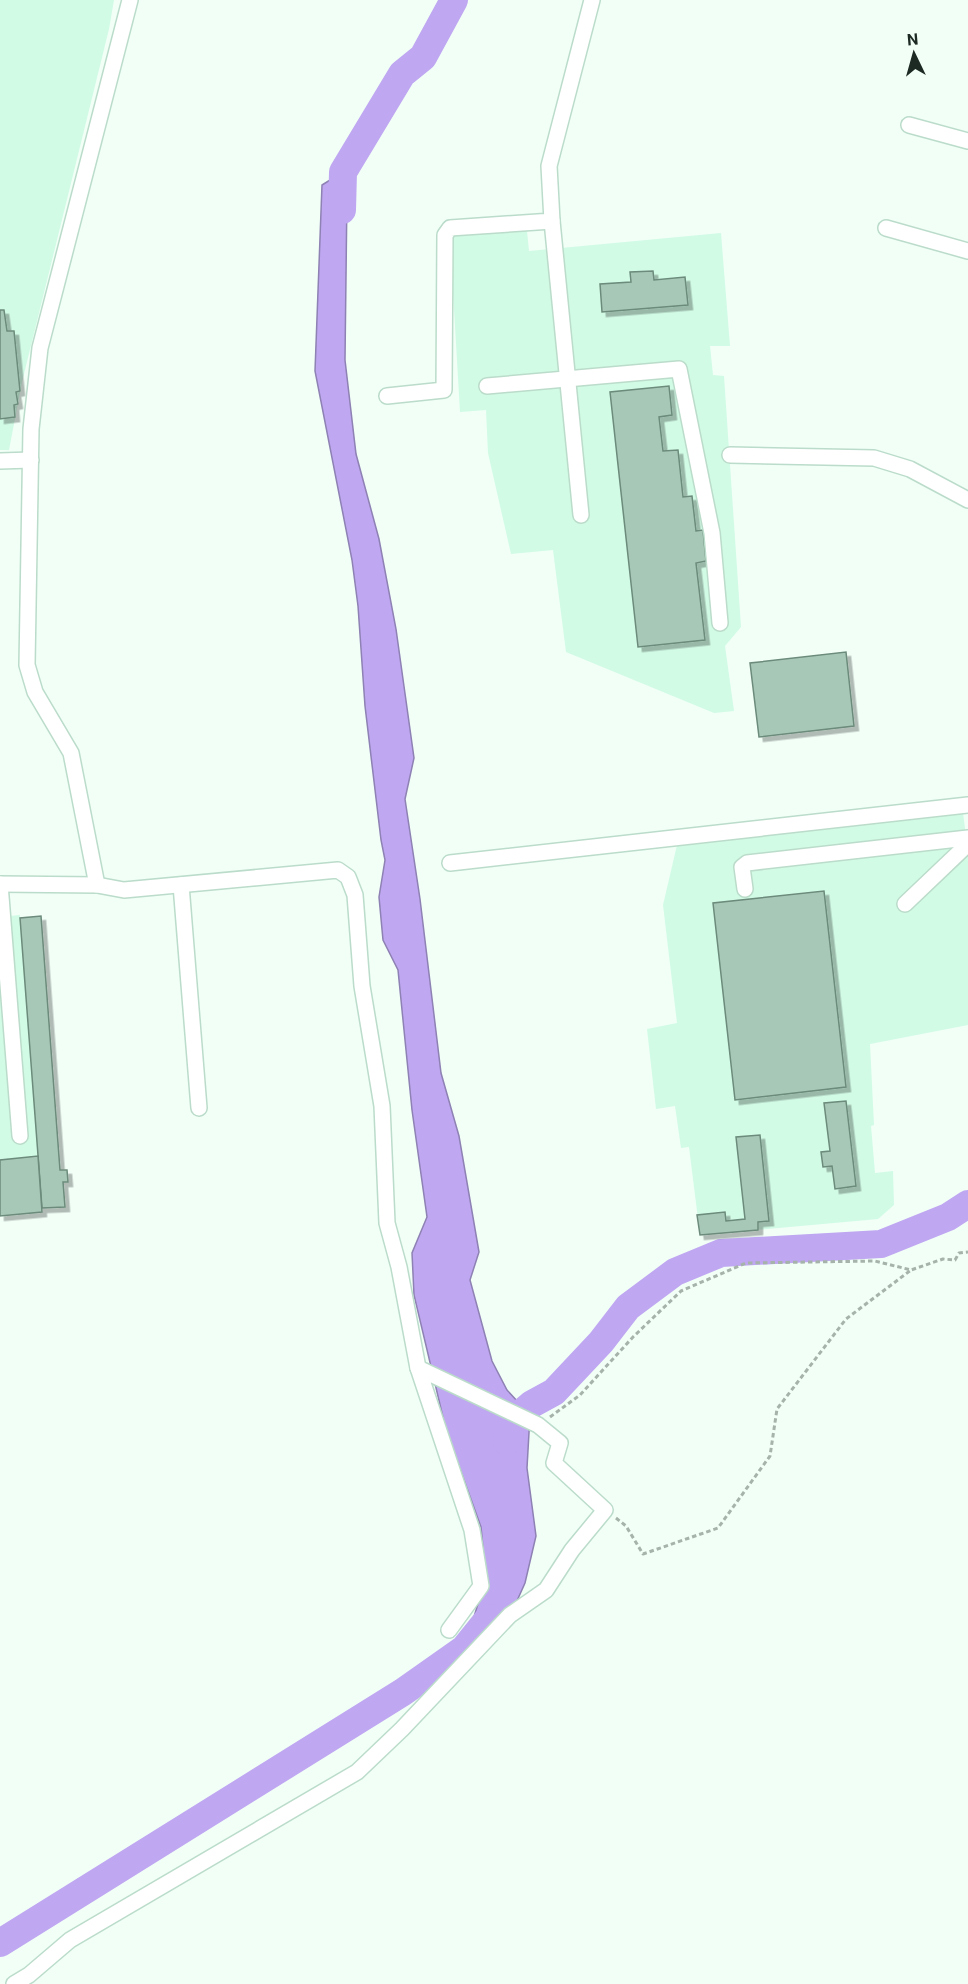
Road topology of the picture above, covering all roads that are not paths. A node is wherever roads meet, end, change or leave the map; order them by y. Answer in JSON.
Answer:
{"nodes":[{"id":1,"x":130,"y":0,"type":"edge"},
{"id":2,"x":592,"y":0,"type":"edge"},
{"id":3,"x":909,"y":125,"type":"dead end"},
{"id":4,"x":968,"y":141,"type":"edge"},
{"id":5,"x":552,"y":221,"type":"junction"},
{"id":6,"x":886,"y":228,"type":"dead end"},
{"id":7,"x":968,"y":251,"type":"edge"},
{"id":8,"x":567,"y":378,"type":"junction"},
{"id":9,"x":487,"y":386,"type":"dead end"},
{"id":10,"x":387,"y":396,"type":"dead end"},
{"id":11,"x":730,"y":455,"type":"dead end"},
{"id":12,"x":31,"y":460,"type":"junction"},
{"id":13,"x":0,"y":461,"type":"edge"},
{"id":14,"x":968,"y":500,"type":"edge"},
{"id":15,"x":581,"y":515,"type":"dead end"},
{"id":16,"x":720,"y":623,"type":"dead end"},
{"id":17,"x":968,"y":805,"type":"edge"},
{"id":18,"x":968,"y":838,"type":"edge"},
{"id":19,"x":968,"y":844,"type":"edge"},
{"id":20,"x":450,"y":863,"type":"dead end"},
{"id":21,"x":0,"y":884,"type":"edge"},
{"id":22,"x":97,"y":885,"type":"junction"},
{"id":23,"x":181,"y":885,"type":"junction"},
{"id":24,"x":745,"y":889,"type":"dead end"},
{"id":25,"x":905,"y":904,"type":"dead end"},
{"id":26,"x":4,"y":976,"type":"edge"},
{"id":27,"x":199,"y":1108,"type":"dead end"},
{"id":28,"x":20,"y":1136,"type":"dead end"},
{"id":29,"x":424,"y":1370,"type":"junction"},
{"id":30,"x":449,"y":1630,"type":"dead end"},
{"id":31,"x":14,"y":1984,"type":"edge"}],
"edges":[{"from":1,"to":12,"type":"street"},
{"from":2,"to":5,"type":"street"},
{"from":3,"to":4,"type":"street"},
{"from":5,"to":8,"type":"street"},
{"from":5,"to":10,"type":"street"},
{"from":6,"to":7,"type":"street"},
{"from":8,"to":9,"type":"street"},
{"from":8,"to":15,"type":"street"},
{"from":8,"to":16,"type":"street"},
{"from":11,"to":14,"type":"street"},
{"from":12,"to":13,"type":"street"},
{"from":12,"to":22,"type":"street"},
{"from":17,"to":20,"type":"street"},
{"from":18,"to":24,"type":"street"},
{"from":19,"to":25,"type":"street"},
{"from":21,"to":22,"type":"street"},
{"from":21,"to":26,"type":"street"},
{"from":22,"to":23,"type":"street"},
{"from":23,"to":27,"type":"street"},
{"from":23,"to":29,"type":"street"},
{"from":26,"to":28,"type":"street"},
{"from":29,"to":30,"type":"street"},
{"from":29,"to":31,"type":"street"}]}
